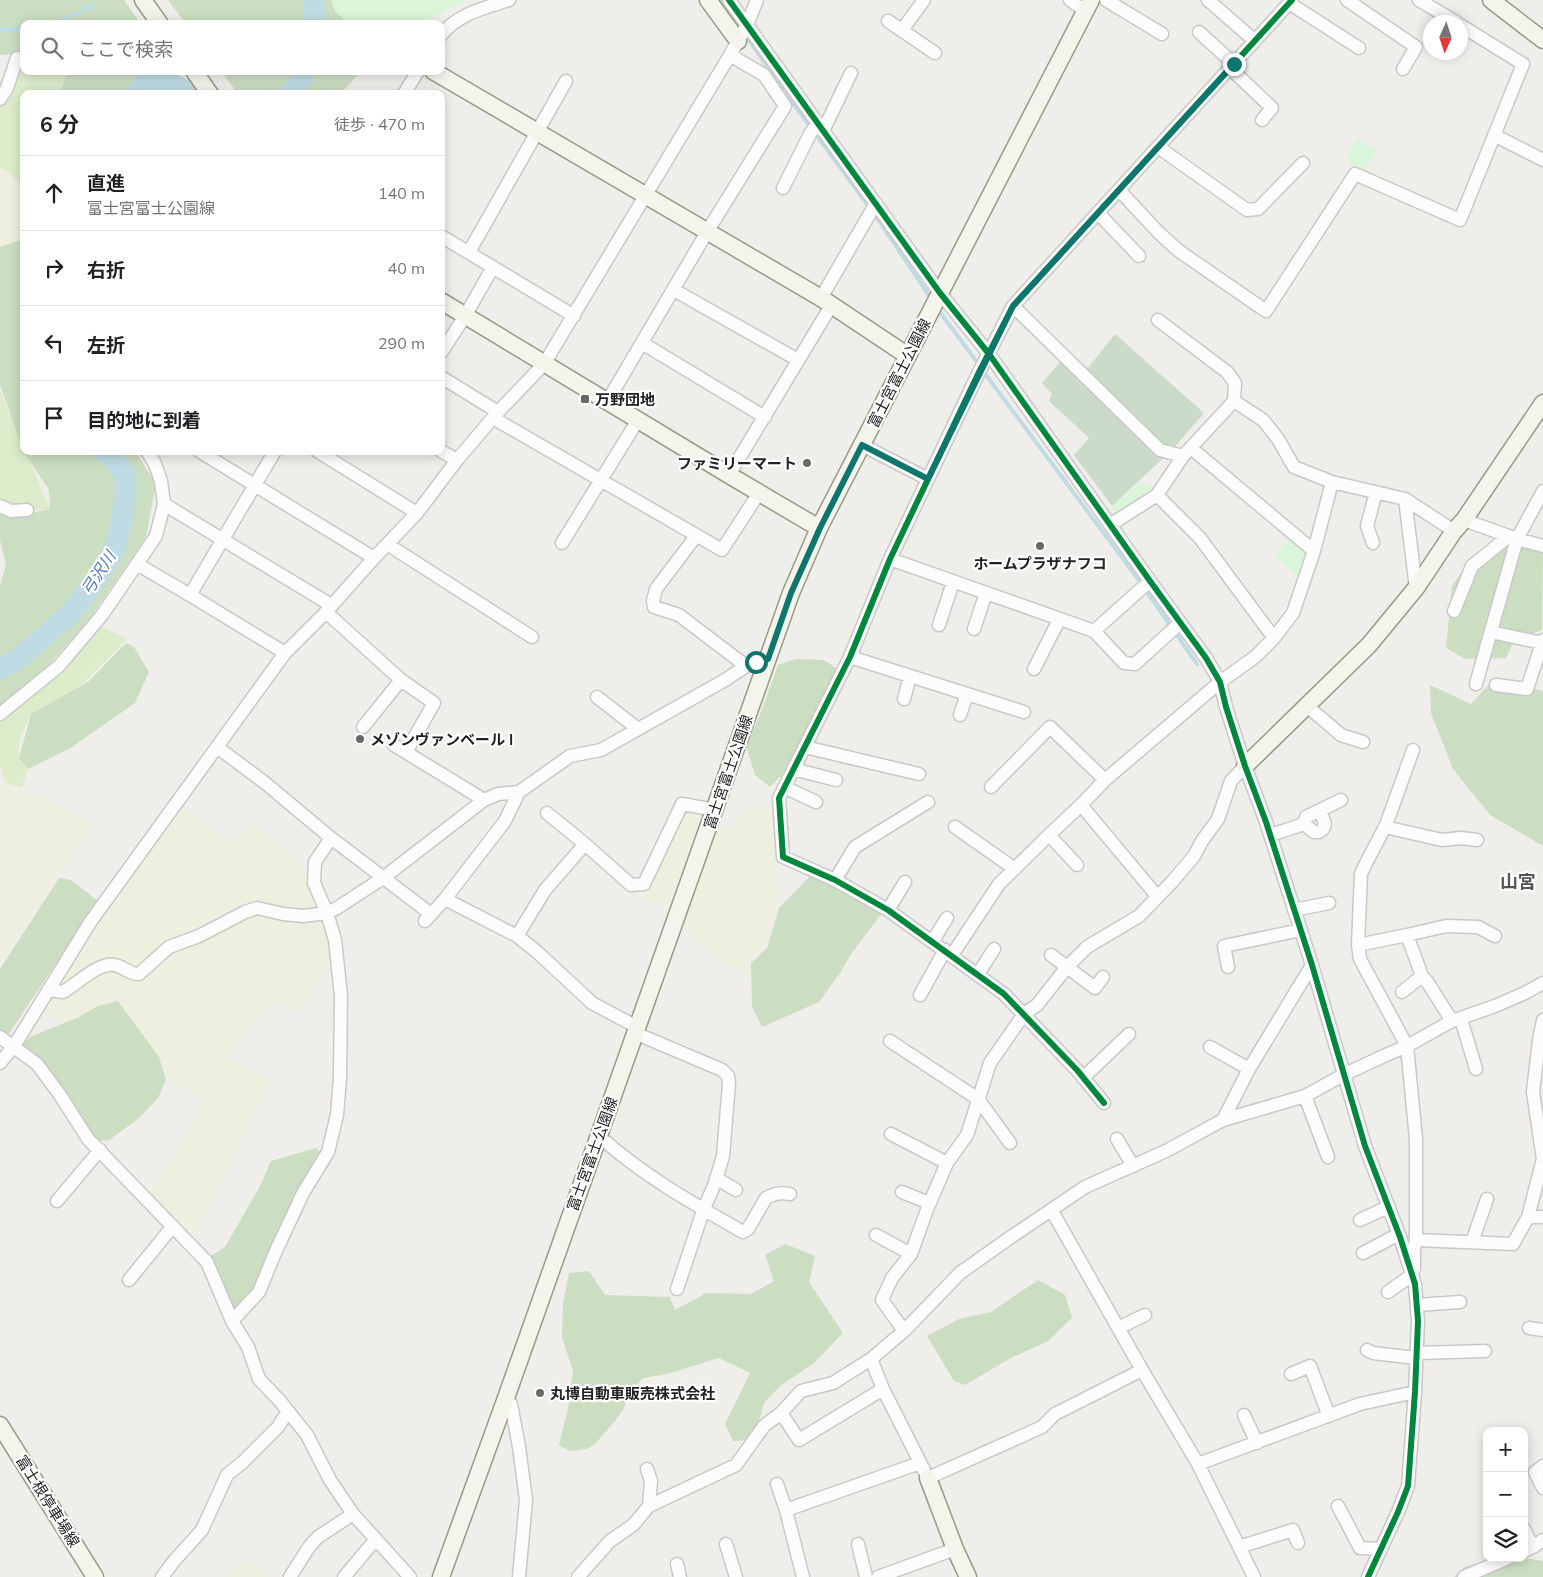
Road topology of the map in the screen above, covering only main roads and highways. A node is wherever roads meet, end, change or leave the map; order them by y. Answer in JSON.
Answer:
{"nodes":[{"id":1,"x":143,"y":0,"type":"edge"},
{"id":2,"x":708,"y":0,"type":"edge"},
{"id":3,"x":1491,"y":0,"type":"edge"},
{"id":4,"x":1088,"y":5,"type":"edge"},
{"id":5,"x":157,"y":20,"type":"edge"},
{"id":6,"x":1543,"y":40,"type":"edge"},
{"id":7,"x":734,"y":48,"type":"road end"},
{"id":8,"x":197,"y":75,"type":"edge"},
{"id":9,"x":440,"y":75,"type":"edge"},
{"id":10,"x":207,"y":90,"type":"edge"},
{"id":11,"x":445,"y":304,"type":"edge"},
{"id":12,"x":908,"y":356,"type":"junction"},
{"id":13,"x":1543,"y":403,"type":"edge"},
{"id":14,"x":820,"y":528,"type":"junction"},
{"id":15,"x":1245,"y":766,"type":"road end"},
{"id":16,"x":0,"y":1425,"type":"edge"},
{"id":17,"x":928,"y":1478,"type":"road end"},
{"id":18,"x":95,"y":1577,"type":"edge"},
{"id":19,"x":441,"y":1577,"type":"edge"},
{"id":20,"x":968,"y":1577,"type":"edge"}],
"edges":[{"from":1,"to":5,"type":"main road"},
{"from":2,"to":7,"type":"main road"},
{"from":3,"to":6,"type":"main road"},
{"from":4,"to":12,"type":"main road","name":"富士宮富士公園線"},
{"from":8,"to":10,"type":"main road"},
{"from":9,"to":12,"type":"main road"},
{"from":11,"to":14,"type":"main road"},
{"from":12,"to":14,"type":"main road","name":"富士宮富士公園線"},
{"from":13,"to":15,"type":"main road"},
{"from":14,"to":19,"type":"main road","name":"富士宮富士公園線"},
{"from":16,"to":18,"type":"main road","name":"富士根停車場線"},
{"from":17,"to":20,"type":"main road"}]}
